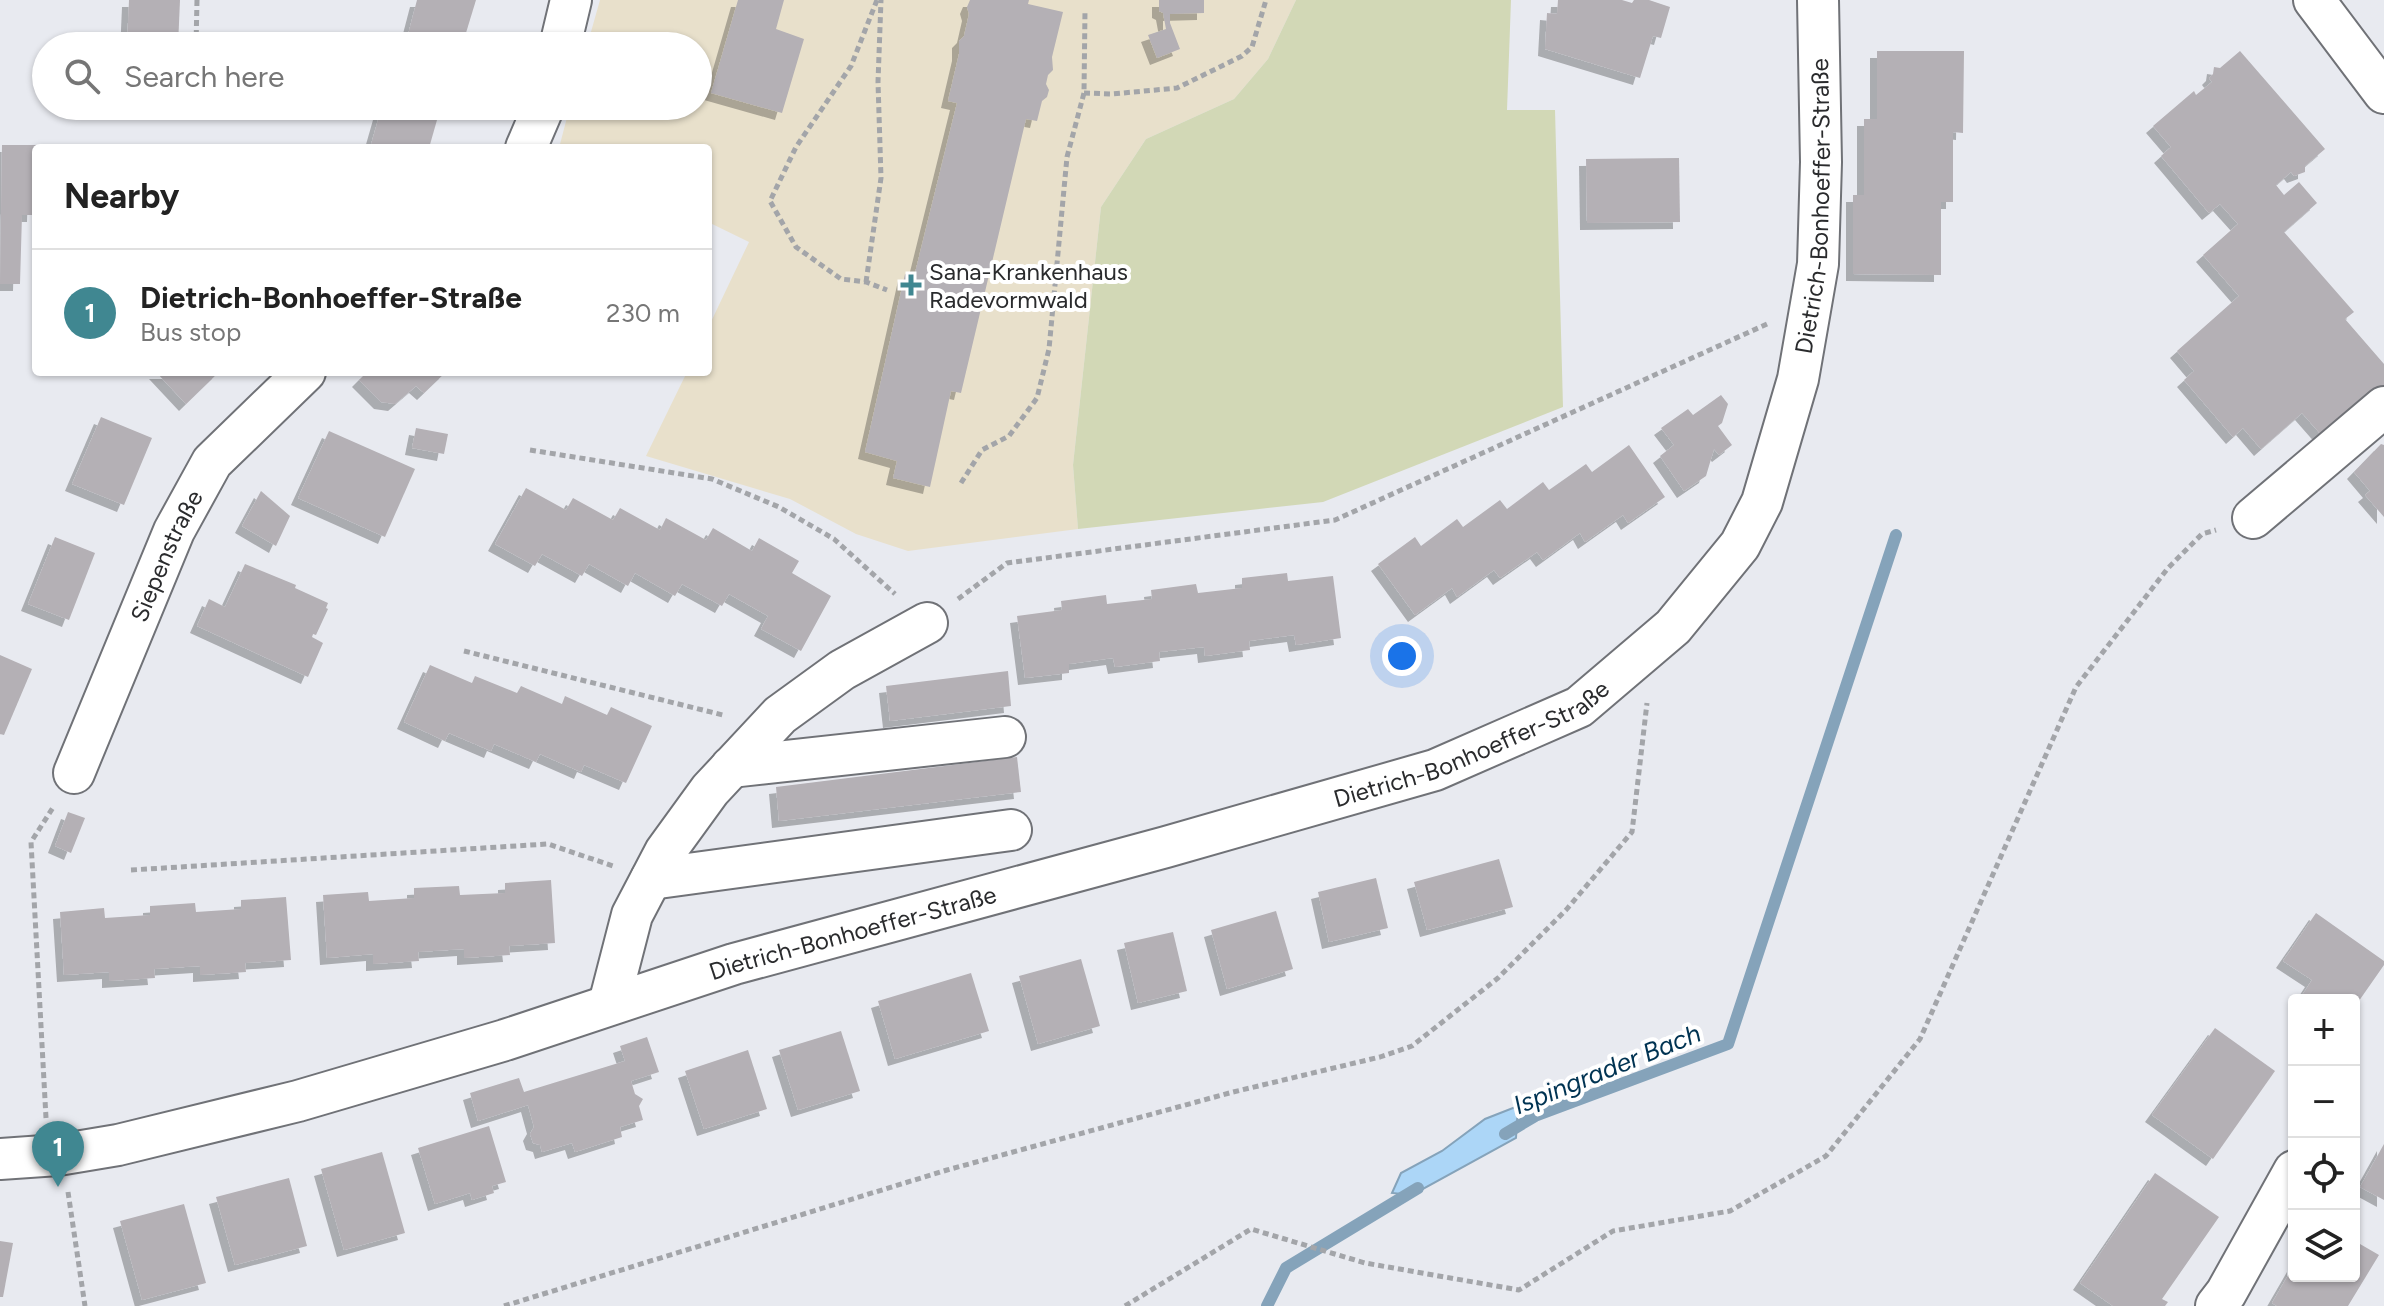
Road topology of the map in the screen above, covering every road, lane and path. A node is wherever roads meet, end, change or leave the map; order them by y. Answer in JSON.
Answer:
{"nodes":[{"id":1,"x":197,"y":0,"type":"edge"},
{"id":2,"x":571,"y":0,"type":"edge"},
{"id":3,"x":879,"y":0,"type":"edge"},
{"id":4,"x":1266,"y":0,"type":"edge"},
{"id":5,"x":1818,"y":0,"type":"edge"},
{"id":6,"x":2314,"y":0,"type":"edge"},
{"id":7,"x":1085,"y":10,"type":"dead end"},
{"id":8,"x":196,"y":32,"type":"edge"},
{"id":9,"x":563,"y":32,"type":"edge"},
{"id":10,"x":1084,"y":93,"type":"junction"},
{"id":11,"x":2384,"y":93,"type":"edge"},
{"id":12,"x":538,"y":120,"type":"edge"},
{"id":13,"x":528,"y":144,"type":"edge"},
{"id":14,"x":866,"y":282,"type":"junction"},
{"id":15,"x":887,"y":290,"type":"dead end"},
{"id":16,"x":1812,"y":304,"type":"junction"},
{"id":17,"x":301,"y":376,"type":"edge"},
{"id":18,"x":2384,"y":407,"type":"edge"},
{"id":19,"x":530,"y":450,"type":"dead end"},
{"id":20,"x":961,"y":483,"type":"dead end"},
{"id":21,"x":2253,"y":518,"type":"joint"},
{"id":22,"x":927,"y":623,"type":"junction"},
{"id":23,"x":1653,"y":645,"type":"junction"},
{"id":24,"x":464,"y":651,"type":"dead end"},
{"id":25,"x":770,"y":726,"type":"junction"},
{"id":26,"x":1005,"y":737,"type":"dead end"},
{"id":27,"x":731,"y":767,"type":"junction"},
{"id":28,"x":74,"y":773,"type":"joint"},
{"id":29,"x":1011,"y":830,"type":"dead end"},
{"id":30,"x":131,"y":870,"type":"dead end"},
{"id":31,"x":651,"y":879,"type":"junction"},
{"id":32,"x":609,"y":1004,"type":"junction"},
{"id":33,"x":48,"y":1156,"type":"junction"},
{"id":34,"x":0,"y":1159,"type":"edge"},
{"id":35,"x":2288,"y":1182,"type":"edge"},
{"id":36,"x":85,"y":1306,"type":"edge"},
{"id":37,"x":504,"y":1306,"type":"edge"},
{"id":38,"x":1125,"y":1306,"type":"edge"},
{"id":39,"x":2216,"y":1306,"type":"edge"}],
"edges":[{"from":1,"to":8,"type":"path"},
{"from":2,"to":9,"type":"street"},
{"from":3,"to":14,"type":"path"},
{"from":3,"to":14,"type":"path"},
{"from":4,"to":10,"type":"path"},
{"from":5,"to":16,"type":"street","name":"Dietrich-Bonhoeffer-Straße"},
{"from":6,"to":11,"type":"street"},
{"from":7,"to":10,"type":"path"},
{"from":10,"to":20,"type":"path"},
{"from":12,"to":13,"type":"street"},
{"from":14,"to":15,"type":"path"},
{"from":16,"to":22,"type":"path"},
{"from":16,"to":23,"type":"street","name":"Dietrich-Bonhoeffer-Straße"},
{"from":17,"to":28,"type":"street","name":"Siepenstraße"},
{"from":18,"to":21,"type":"street"},
{"from":19,"to":22,"type":"path"},
{"from":21,"to":38,"type":"path"},
{"from":22,"to":25,"type":"street"},
{"from":23,"to":32,"type":"street","name":"Dietrich-Bonhoeffer-Straße"},
{"from":23,"to":37,"type":"path"},
{"from":24,"to":25,"type":"path"},
{"from":25,"to":27,"type":"street"},
{"from":26,"to":27,"type":"street"},
{"from":27,"to":31,"type":"street"},
{"from":28,"to":33,"type":"path"},
{"from":29,"to":31,"type":"street"},
{"from":30,"to":31,"type":"path"},
{"from":31,"to":32,"type":"street"},
{"from":32,"to":33,"type":"street","name":"Dietrich-Bonhoeffer-Straße"},
{"from":33,"to":34,"type":"street","name":"Dietrich-Bonhoeffer-Straße"},
{"from":33,"to":36,"type":"path"},
{"from":35,"to":39,"type":"street"}]}
